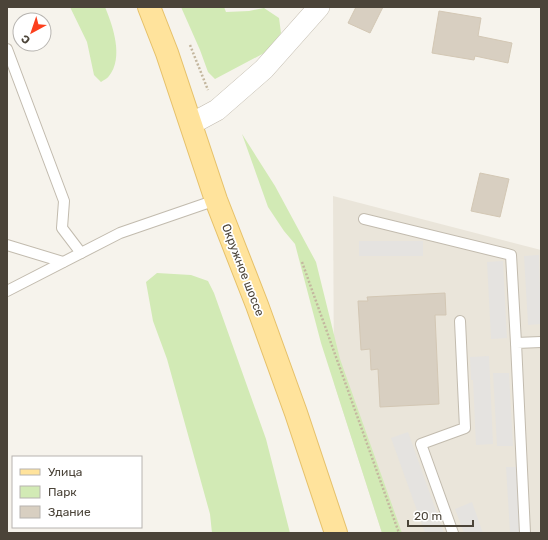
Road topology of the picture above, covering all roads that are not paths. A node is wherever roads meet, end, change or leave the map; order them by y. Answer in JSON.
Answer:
{"nodes":[{"id":1,"x":149,"y":7,"type":"edge"},
{"id":2,"x":319,"y":7,"type":"edge"},
{"id":3,"x":7,"y":49,"type":"edge"},
{"id":4,"x":191,"y":124,"type":"junction"},
{"id":5,"x":216,"y":200,"type":"junction"},
{"id":6,"x":364,"y":219,"type":"dead end"},
{"id":7,"x":7,"y":245,"type":"edge"},
{"id":8,"x":81,"y":253,"type":"junction"},
{"id":9,"x":63,"y":262,"type":"junction"},
{"id":10,"x":7,"y":292,"type":"edge"},
{"id":11,"x":460,"y":321,"type":"dead end"},
{"id":12,"x":541,"y":342,"type":"edge"},
{"id":13,"x":516,"y":343,"type":"junction"},
{"id":14,"x":336,"y":533,"type":"edge"},
{"id":15,"x":453,"y":533,"type":"edge"},
{"id":16,"x":525,"y":533,"type":"edge"}],
"edges":[{"from":1,"to":4,"type":"main road","name":"Окружное шоссе"},
{"from":2,"to":4,"type":"street"},
{"from":3,"to":8,"type":"lane"},
{"from":4,"to":5,"type":"main road","name":"Окружное шоссе"},
{"from":5,"to":8,"type":"lane"},
{"from":5,"to":14,"type":"main road","name":"Окружное шоссе"},
{"from":6,"to":13,"type":"lane"},
{"from":7,"to":9,"type":"lane"},
{"from":8,"to":9,"type":"lane"},
{"from":9,"to":10,"type":"lane"},
{"from":11,"to":15,"type":"lane"},
{"from":12,"to":13,"type":"lane"},
{"from":13,"to":16,"type":"lane"}]}
